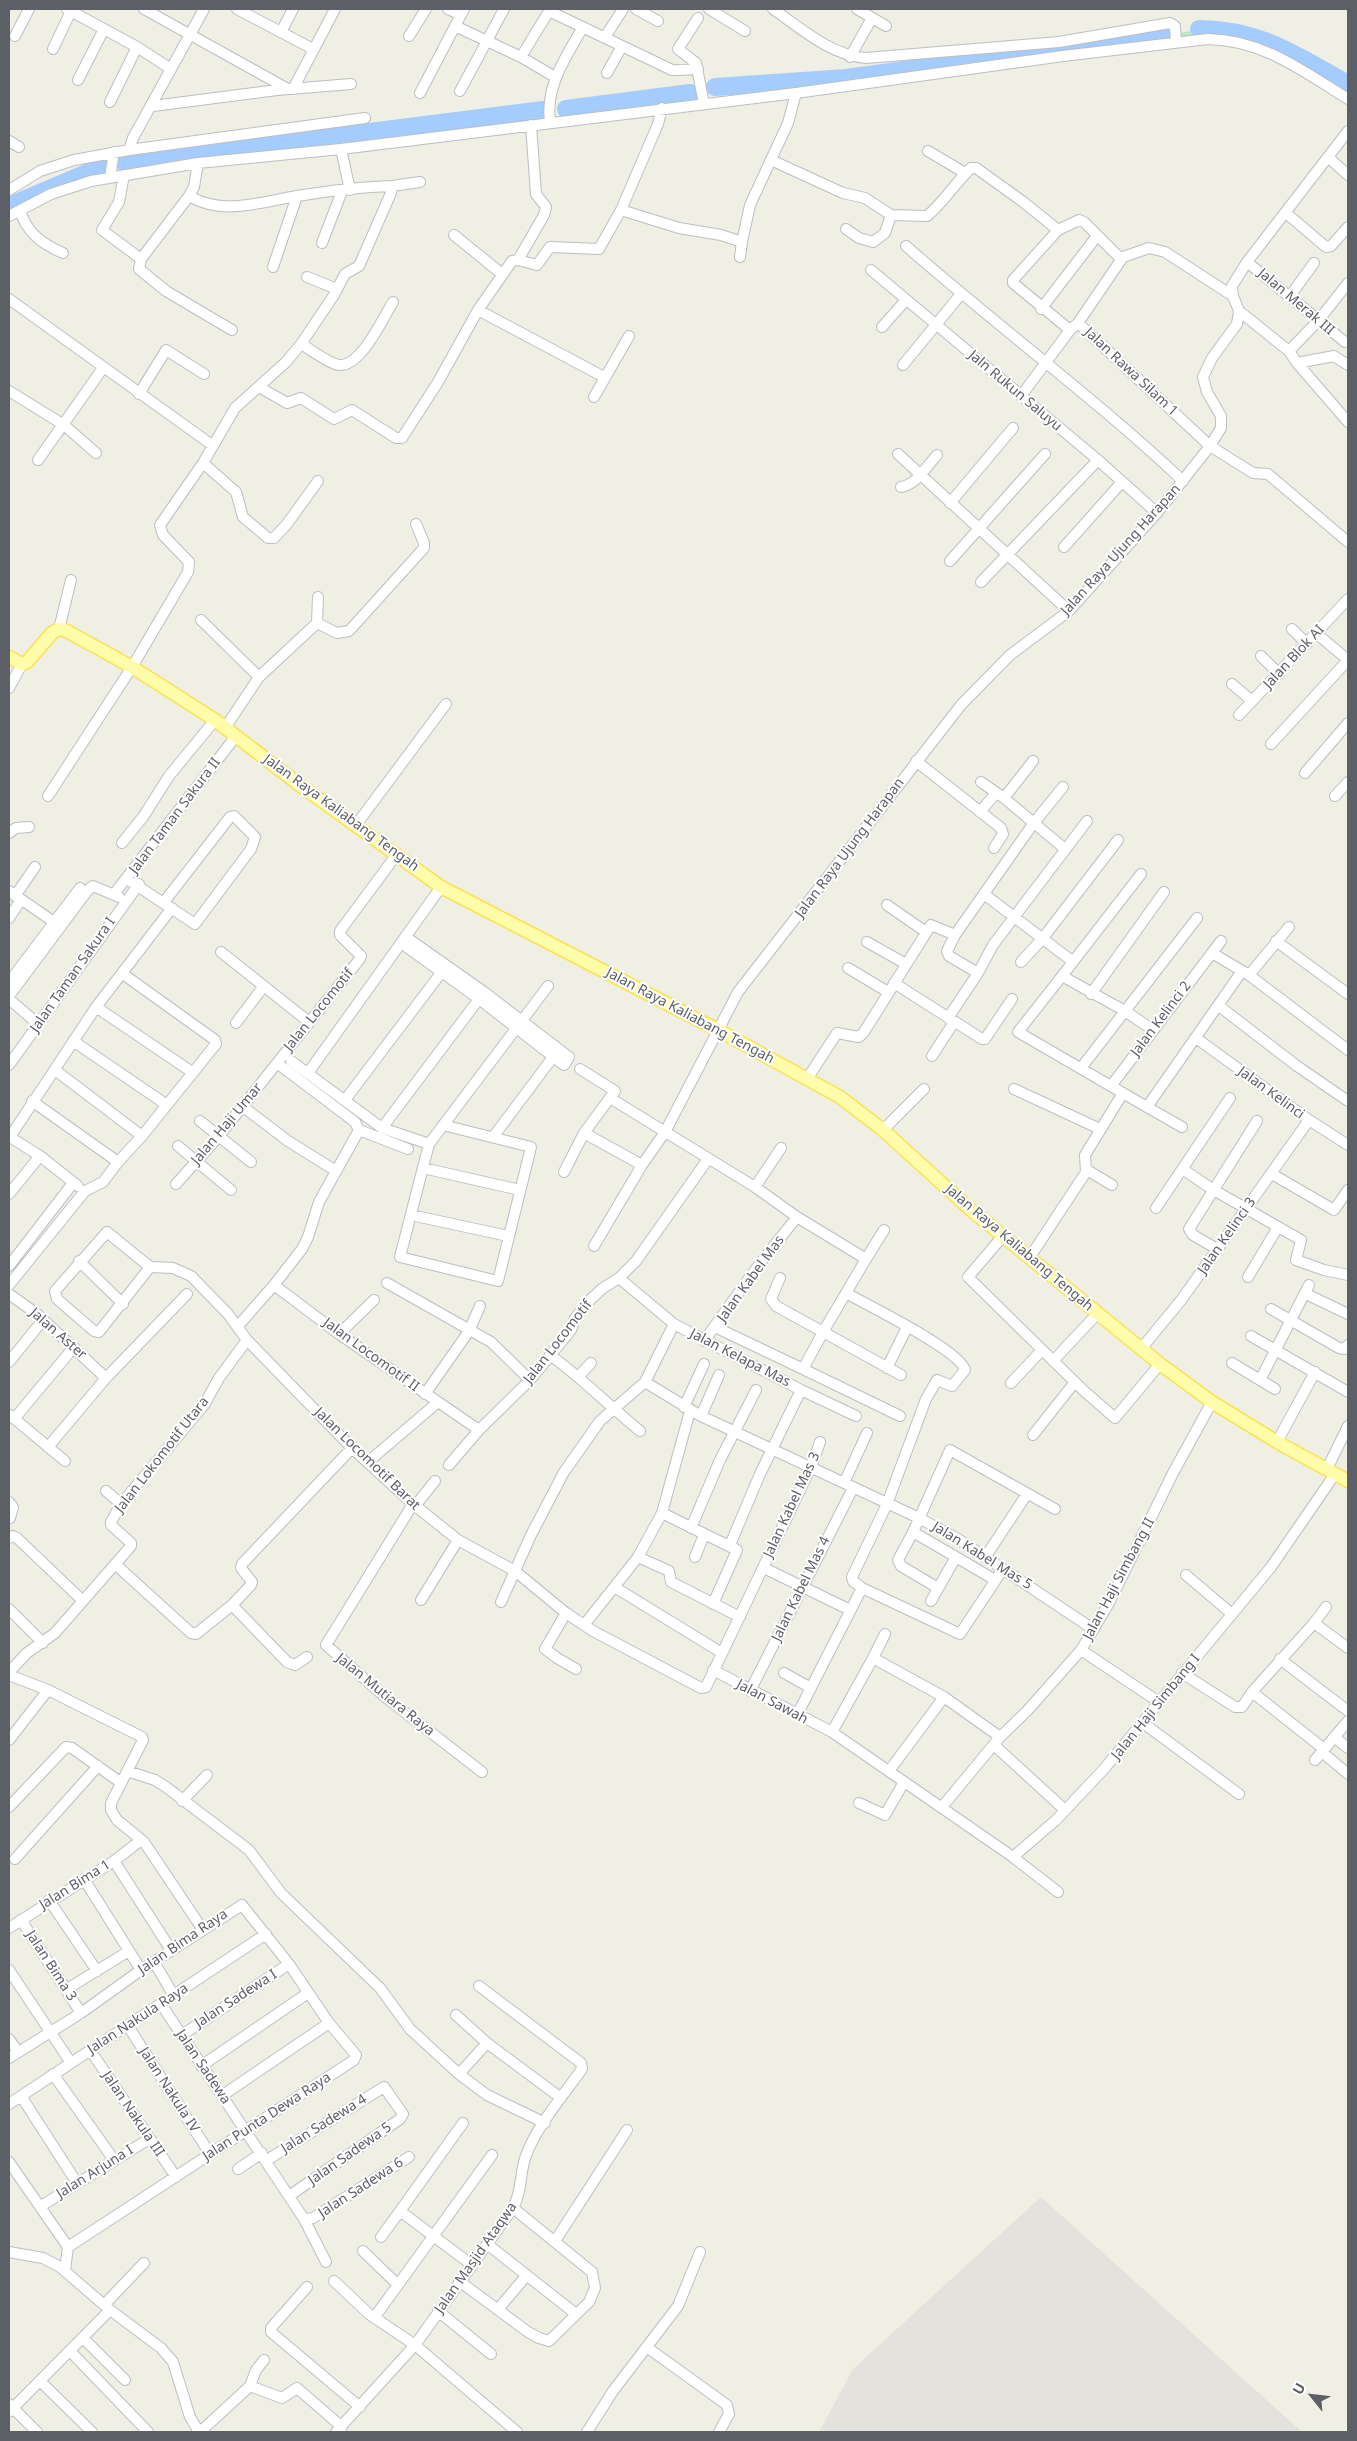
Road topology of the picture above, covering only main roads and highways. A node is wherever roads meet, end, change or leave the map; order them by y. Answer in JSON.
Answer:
{"nodes":[{"id":1,"x":9,"y":657,"type":"edge"},
{"id":2,"x":1348,"y":1481,"type":"edge"}],
"edges":[{"from":1,"to":2,"type":"main road","name":"Jalan Raya Kaliabang Tengah"}]}
